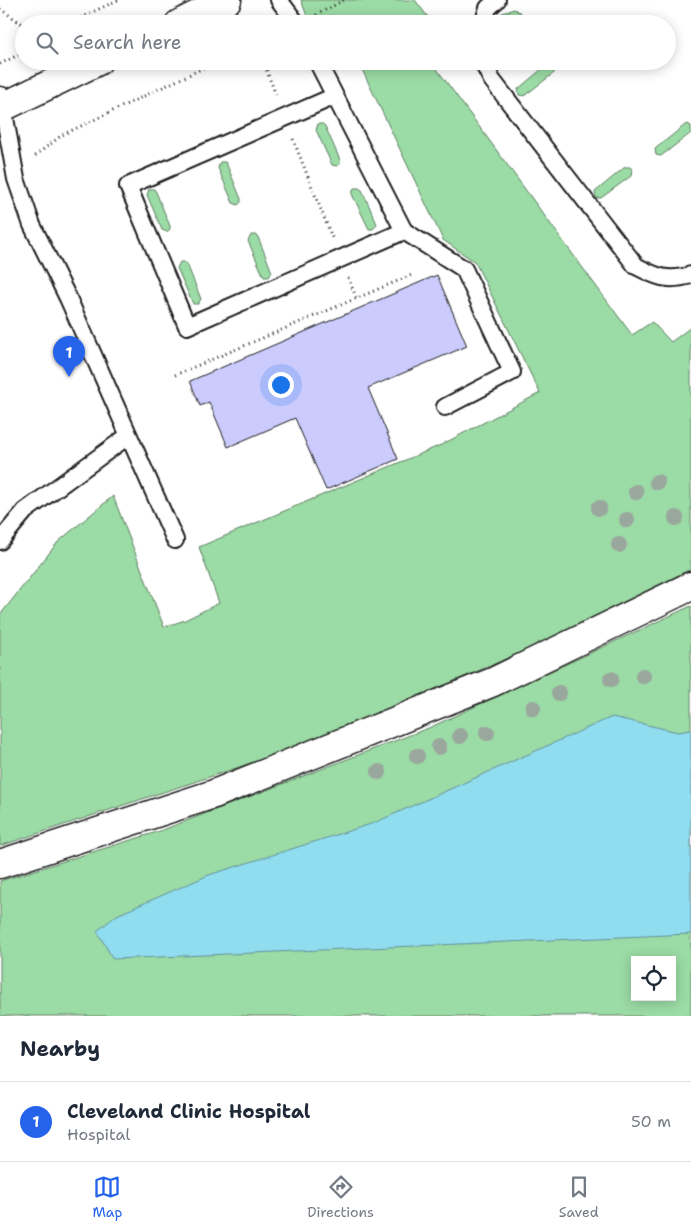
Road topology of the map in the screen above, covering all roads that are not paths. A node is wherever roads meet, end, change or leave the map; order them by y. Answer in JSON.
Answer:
{"nodes":[{"id":1,"x":227,"y":0,"type":"edge"},
{"id":2,"x":278,"y":0,"type":"edge"},
{"id":3,"x":497,"y":0,"type":"edge"},
{"id":4,"x":197,"y":15,"type":"edge"},
{"id":5,"x":290,"y":15,"type":"edge"},
{"id":6,"x":485,"y":15,"type":"edge"},
{"id":7,"x":79,"y":70,"type":"edge"},
{"id":8,"x":322,"y":70,"type":"edge"},
{"id":9,"x":487,"y":70,"type":"edge"},
{"id":10,"x":335,"y":96,"type":"junction"},
{"id":11,"x":1,"y":106,"type":"edge"},
{"id":12,"x":404,"y":231,"type":"junction"},
{"id":13,"x":691,"y":276,"type":"edge"},
{"id":14,"x":445,"y":407,"type":"dead end"},
{"id":15,"x":128,"y":436,"type":"junction"},
{"id":16,"x":175,"y":540,"type":"dead end"},
{"id":17,"x":0,"y":541,"type":"edge"},
{"id":18,"x":691,"y":586,"type":"edge"},
{"id":19,"x":0,"y":864,"type":"edge"}],
"edges":[{"from":1,"to":4,"type":"main road"},
{"from":2,"to":5,"type":"lane"},
{"from":3,"to":6,"type":"lane"},
{"from":7,"to":11,"type":"main road"},
{"from":8,"to":10,"type":"lane"},
{"from":9,"to":13,"type":"lane"},
{"from":10,"to":12,"type":"lane"},
{"from":10,"to":12,"type":"lane"},
{"from":11,"to":15,"type":"lane"},
{"from":12,"to":14,"type":"lane"},
{"from":15,"to":16,"type":"lane"},
{"from":15,"to":17,"type":"lane"},
{"from":18,"to":19,"type":"main road"}]}
